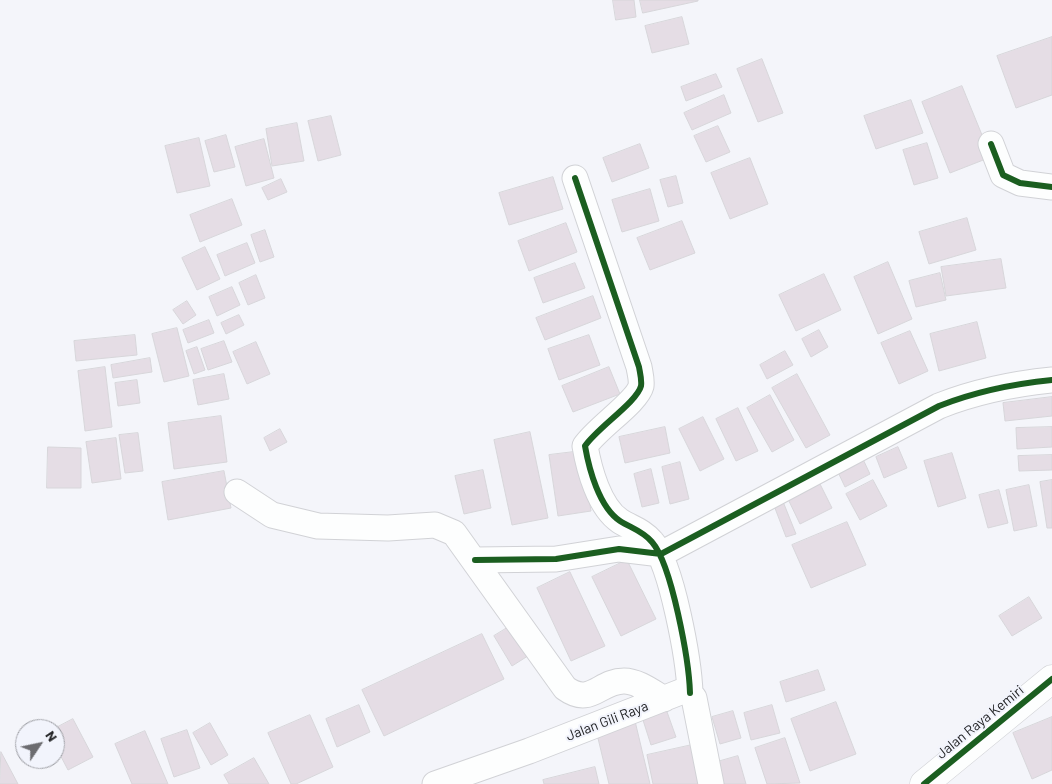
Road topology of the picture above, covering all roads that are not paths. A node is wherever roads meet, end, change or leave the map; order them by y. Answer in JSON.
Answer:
{"nodes":[{"id":1,"x":991,"y":144,"type":"dead end"},
{"id":2,"x":575,"y":178,"type":"dead end"},
{"id":3,"x":1052,"y":186,"type":"edge"},
{"id":4,"x":1052,"y":380,"type":"edge"},
{"id":5,"x":237,"y":492,"type":"dead end"},
{"id":6,"x":661,"y":554,"type":"junction"},
{"id":7,"x":475,"y":560,"type":"junction"},
{"id":8,"x":1052,"y":680,"type":"edge"},
{"id":9,"x":690,"y":693,"type":"junction"},
{"id":10,"x":664,"y":699,"type":"junction"},
{"id":11,"x":435,"y":784,"type":"edge"},
{"id":12,"x":711,"y":784,"type":"edge"},
{"id":13,"x":924,"y":784,"type":"edge"}],
"edges":[{"from":1,"to":3,"type":"street"},
{"from":2,"to":6,"type":"street"},
{"from":4,"to":6,"type":"street"},
{"from":5,"to":7,"type":"street"},
{"from":6,"to":7,"type":"street"},
{"from":6,"to":9,"type":"street"},
{"from":7,"to":10,"type":"street"},
{"from":8,"to":13,"type":"street","name":"Jalan Raya Kemiri"},
{"from":9,"to":10,"type":"street","name":"Jalan Gili Raya"},
{"from":9,"to":12,"type":"street"},
{"from":10,"to":11,"type":"street","name":"Jalan Gili Raya"}]}
